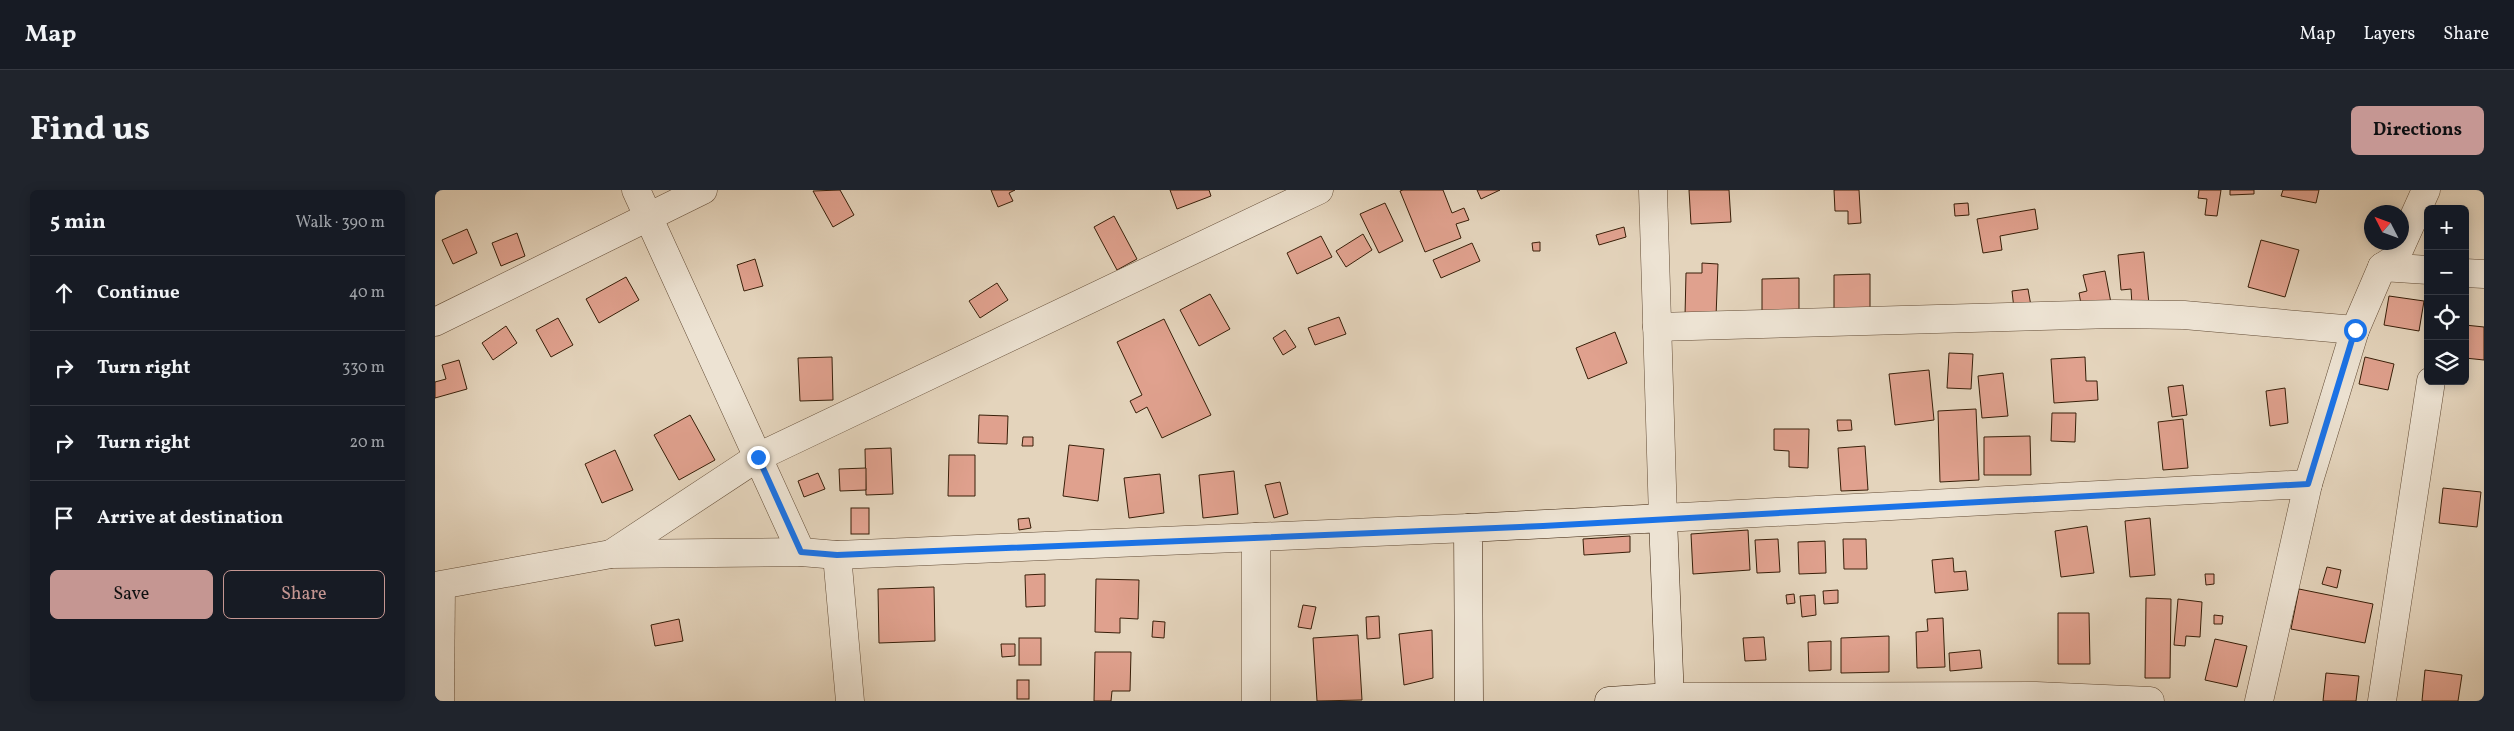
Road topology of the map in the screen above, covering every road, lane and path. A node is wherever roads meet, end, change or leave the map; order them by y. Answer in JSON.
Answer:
{"nodes":[{"id":1,"x":636,"y":190,"type":"edge"},
{"id":2,"x":703,"y":190,"type":"edge"},
{"id":3,"x":1319,"y":190,"type":"edge"},
{"id":4,"x":1653,"y":190,"type":"edge"},
{"id":5,"x":2427,"y":190,"type":"edge"},
{"id":6,"x":649,"y":216,"type":"junction"},
{"id":7,"x":2382,"y":267,"type":"junction"},
{"id":8,"x":2424,"y":270,"type":"edge"},
{"id":9,"x":2469,"y":273,"type":"edge"},
{"id":10,"x":2484,"y":274,"type":"edge"},
{"id":11,"x":435,"y":322,"type":"edge"},
{"id":12,"x":1657,"y":327,"type":"junction"},
{"id":13,"x":2355,"y":330,"type":"junction"},
{"id":14,"x":2430,"y":385,"type":"edge"},
{"id":15,"x":758,"y":457,"type":"junction"},
{"id":16,"x":2308,"y":484,"type":"junction"},
{"id":17,"x":1663,"y":518,"type":"junction"},
{"id":18,"x":1469,"y":528,"type":"junction"},
{"id":19,"x":1256,"y":537,"type":"junction"},
{"id":20,"x":801,"y":552,"type":"junction"},
{"id":21,"x":611,"y":554,"type":"junction"},
{"id":22,"x":837,"y":555,"type":"junction"},
{"id":23,"x":438,"y":586,"type":"edge"},
{"id":24,"x":1670,"y":699,"type":"edge"},
{"id":25,"x":440,"y":701,"type":"edge"},
{"id":26,"x":850,"y":701,"type":"edge"},
{"id":27,"x":1256,"y":701,"type":"edge"},
{"id":28,"x":1469,"y":701,"type":"edge"},
{"id":29,"x":1609,"y":701,"type":"edge"},
{"id":30,"x":2150,"y":701,"type":"edge"},
{"id":31,"x":2259,"y":701,"type":"edge"},
{"id":32,"x":2382,"y":701,"type":"edge"}],
"edges":[{"from":1,"to":6,"type":"street"},
{"from":2,"to":6,"type":"street"},
{"from":3,"to":15,"type":"street"},
{"from":4,"to":12,"type":"street"},
{"from":5,"to":7,"type":"street"},
{"from":6,"to":11,"type":"street"},
{"from":6,"to":15,"type":"street"},
{"from":7,"to":8,"type":"street"},
{"from":7,"to":13,"type":"street"},
{"from":9,"to":10,"type":"street"},
{"from":12,"to":13,"type":"street"},
{"from":12,"to":17,"type":"street"},
{"from":13,"to":16,"type":"street"},
{"from":14,"to":32,"type":"street"},
{"from":15,"to":20,"type":"street"},
{"from":15,"to":21,"type":"street"},
{"from":16,"to":17,"type":"street"},
{"from":16,"to":31,"type":"street"},
{"from":17,"to":18,"type":"street"},
{"from":17,"to":24,"type":"street"},
{"from":18,"to":19,"type":"street"},
{"from":18,"to":28,"type":"street"},
{"from":19,"to":22,"type":"street"},
{"from":19,"to":27,"type":"street"},
{"from":20,"to":21,"type":"street"},
{"from":20,"to":22,"type":"street"},
{"from":21,"to":23,"type":"street"},
{"from":22,"to":26,"type":"street"},
{"from":23,"to":25,"type":"street"},
{"from":24,"to":29,"type":"street"},
{"from":24,"to":30,"type":"street"}]}
